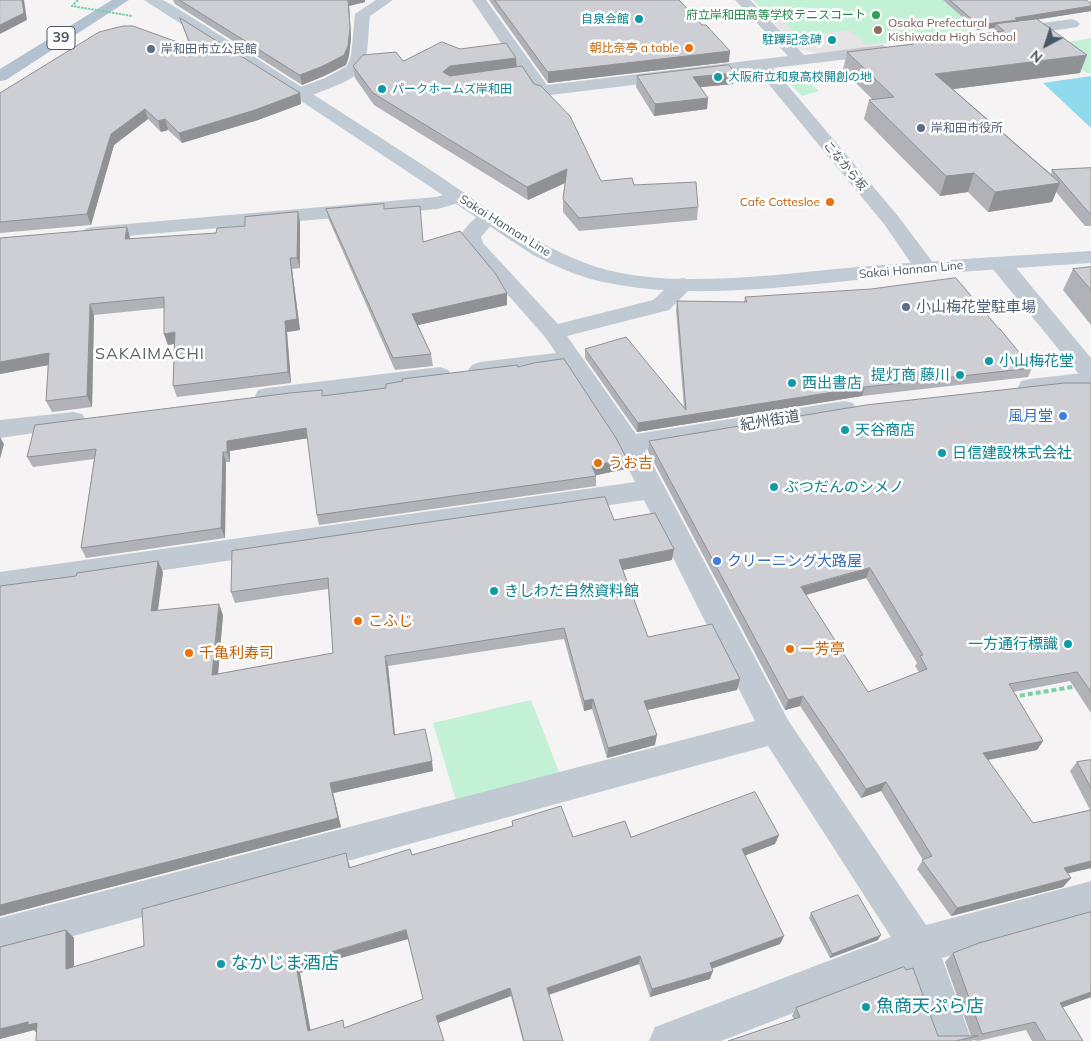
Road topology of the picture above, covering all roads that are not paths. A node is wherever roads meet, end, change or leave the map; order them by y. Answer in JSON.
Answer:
{"nodes":[{"id":1,"x":122,"y":0,"type":"edge"},
{"id":2,"x":151,"y":0,"type":"edge"},
{"id":3,"x":386,"y":0,"type":"edge"},
{"id":4,"x":479,"y":0,"type":"edge"},
{"id":5,"x":742,"y":0,"type":"edge"},
{"id":6,"x":1072,"y":24,"type":"dead end"},
{"id":7,"x":995,"y":35,"type":"edge"},
{"id":8,"x":898,"y":48,"type":"edge"},
{"id":9,"x":801,"y":61,"type":"junction"},
{"id":10,"x":762,"y":66,"type":"junction"},
{"id":11,"x":0,"y":76,"type":"edge"},
{"id":12,"x":301,"y":92,"type":"junction"},
{"id":13,"x":458,"y":197,"type":"junction"},
{"id":14,"x":488,"y":216,"type":"junction"},
{"id":15,"x":70,"y":235,"type":"edge"},
{"id":16,"x":1091,"y":257,"type":"edge"},
{"id":17,"x":1000,"y":263,"type":"junction"},
{"id":18,"x":926,"y":268,"type":"junction"},
{"id":19,"x":683,"y":285,"type":"junction"},
{"id":20,"x":553,"y":332,"type":"junction"},
{"id":21,"x":570,"y":359,"type":"junction"},
{"id":22,"x":1091,"y":374,"type":"edge"},
{"id":23,"x":1091,"y":380,"type":"edge"},
{"id":24,"x":1004,"y":390,"type":"edge"},
{"id":25,"x":246,"y":399,"type":"edge"},
{"id":26,"x":868,"y":406,"type":"edge"},
{"id":27,"x":98,"y":417,"type":"edge"},
{"id":28,"x":0,"y":430,"type":"edge"},
{"id":29,"x":629,"y":444,"type":"junction"},
{"id":30,"x":652,"y":489,"type":"junction"},
{"id":31,"x":0,"y":583,"type":"edge"},
{"id":32,"x":776,"y":730,"type":"junction"},
{"id":33,"x":1091,"y":899,"type":"edge"},
{"id":34,"x":0,"y":937,"type":"edge"},
{"id":35,"x":918,"y":946,"type":"junction"},
{"id":36,"x":669,"y":1041,"type":"edge"},
{"id":37,"x":952,"y":1041,"type":"edge"}],
"edges":[{"from":1,"to":11,"type":"main road","number":"39"},
{"from":2,"to":12,"type":"main road","name":"Sakai Hannan Line"},
{"from":3,"to":12,"type":"street"},
{"from":4,"to":10,"type":"street"},
{"from":5,"to":9,"type":"street"},
{"from":6,"to":7,"type":"street"},
{"from":8,"to":9,"type":"street"},
{"from":9,"to":10,"type":"street"},
{"from":10,"to":18,"type":"street","name":"こなから坂"},
{"from":12,"to":13,"type":"main road","name":"Sakai Hannan Line"},
{"from":13,"to":14,"type":"main road","name":"Sakai Hannan Line"},
{"from":13,"to":15,"type":"street"},
{"from":14,"to":19,"type":"main road","name":"Sakai Hannan Line"},
{"from":14,"to":20,"type":"street"},
{"from":16,"to":17,"type":"main road","name":"Sakai Hannan Line"},
{"from":17,"to":18,"type":"main road","name":"Sakai Hannan Line"},
{"from":17,"to":22,"type":"street"},
{"from":18,"to":19,"type":"main road","name":"Sakai Hannan Line"},
{"from":19,"to":20,"type":"street"},
{"from":20,"to":21,"type":"street"},
{"from":21,"to":25,"type":"street"},
{"from":21,"to":29,"type":"street"},
{"from":23,"to":24,"type":"street"},
{"from":26,"to":29,"type":"street","name":"紀州街道"},
{"from":27,"to":28,"type":"street"},
{"from":29,"to":30,"type":"street"},
{"from":30,"to":31,"type":"street"},
{"from":30,"to":32,"type":"street"},
{"from":32,"to":34,"type":"street"},
{"from":32,"to":35,"type":"street"},
{"from":33,"to":35,"type":"street"},
{"from":35,"to":36,"type":"street"},
{"from":35,"to":37,"type":"street"}]}
